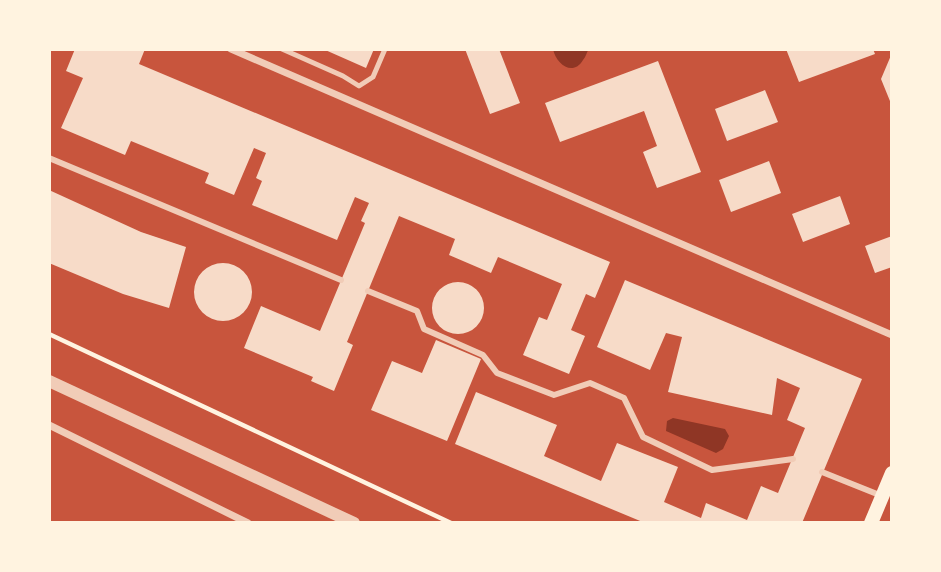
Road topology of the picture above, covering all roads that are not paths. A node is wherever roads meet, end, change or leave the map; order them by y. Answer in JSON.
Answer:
{"nodes":[{"id":1,"x":231,"y":49,"type":"edge"},
{"id":2,"x":282,"y":49,"type":"edge"},
{"id":3,"x":385,"y":49,"type":"edge"},
{"id":4,"x":49,"y":158,"type":"edge"},
{"id":5,"x":341,"y":280,"type":"dead end"},
{"id":6,"x":368,"y":291,"type":"dead end"},
{"id":7,"x":892,"y":335,"type":"edge"},
{"id":8,"x":49,"y":381,"type":"edge"},
{"id":9,"x":49,"y":425,"type":"edge"},
{"id":10,"x":793,"y":459,"type":"dead end"},
{"id":11,"x":822,"y":472,"type":"dead end"},
{"id":12,"x":892,"y":473,"type":"edge"},
{"id":13,"x":882,"y":496,"type":"junction"},
{"id":14,"x":336,"y":519,"type":"edge"},
{"id":15,"x":248,"y":523,"type":"edge"},
{"id":16,"x":354,"y":523,"type":"edge"},
{"id":17,"x":871,"y":523,"type":"edge"}],
"edges":[{"from":1,"to":7,"type":"street"},
{"from":2,"to":3,"type":"lane"},
{"from":4,"to":5,"type":"street"},
{"from":6,"to":10,"type":"street"},
{"from":8,"to":14,"type":"street"},
{"from":9,"to":15,"type":"street"},
{"from":11,"to":13,"type":"street"},
{"from":12,"to":13,"type":"main road"},
{"from":13,"to":17,"type":"main road"},
{"from":14,"to":16,"type":"street"}]}
